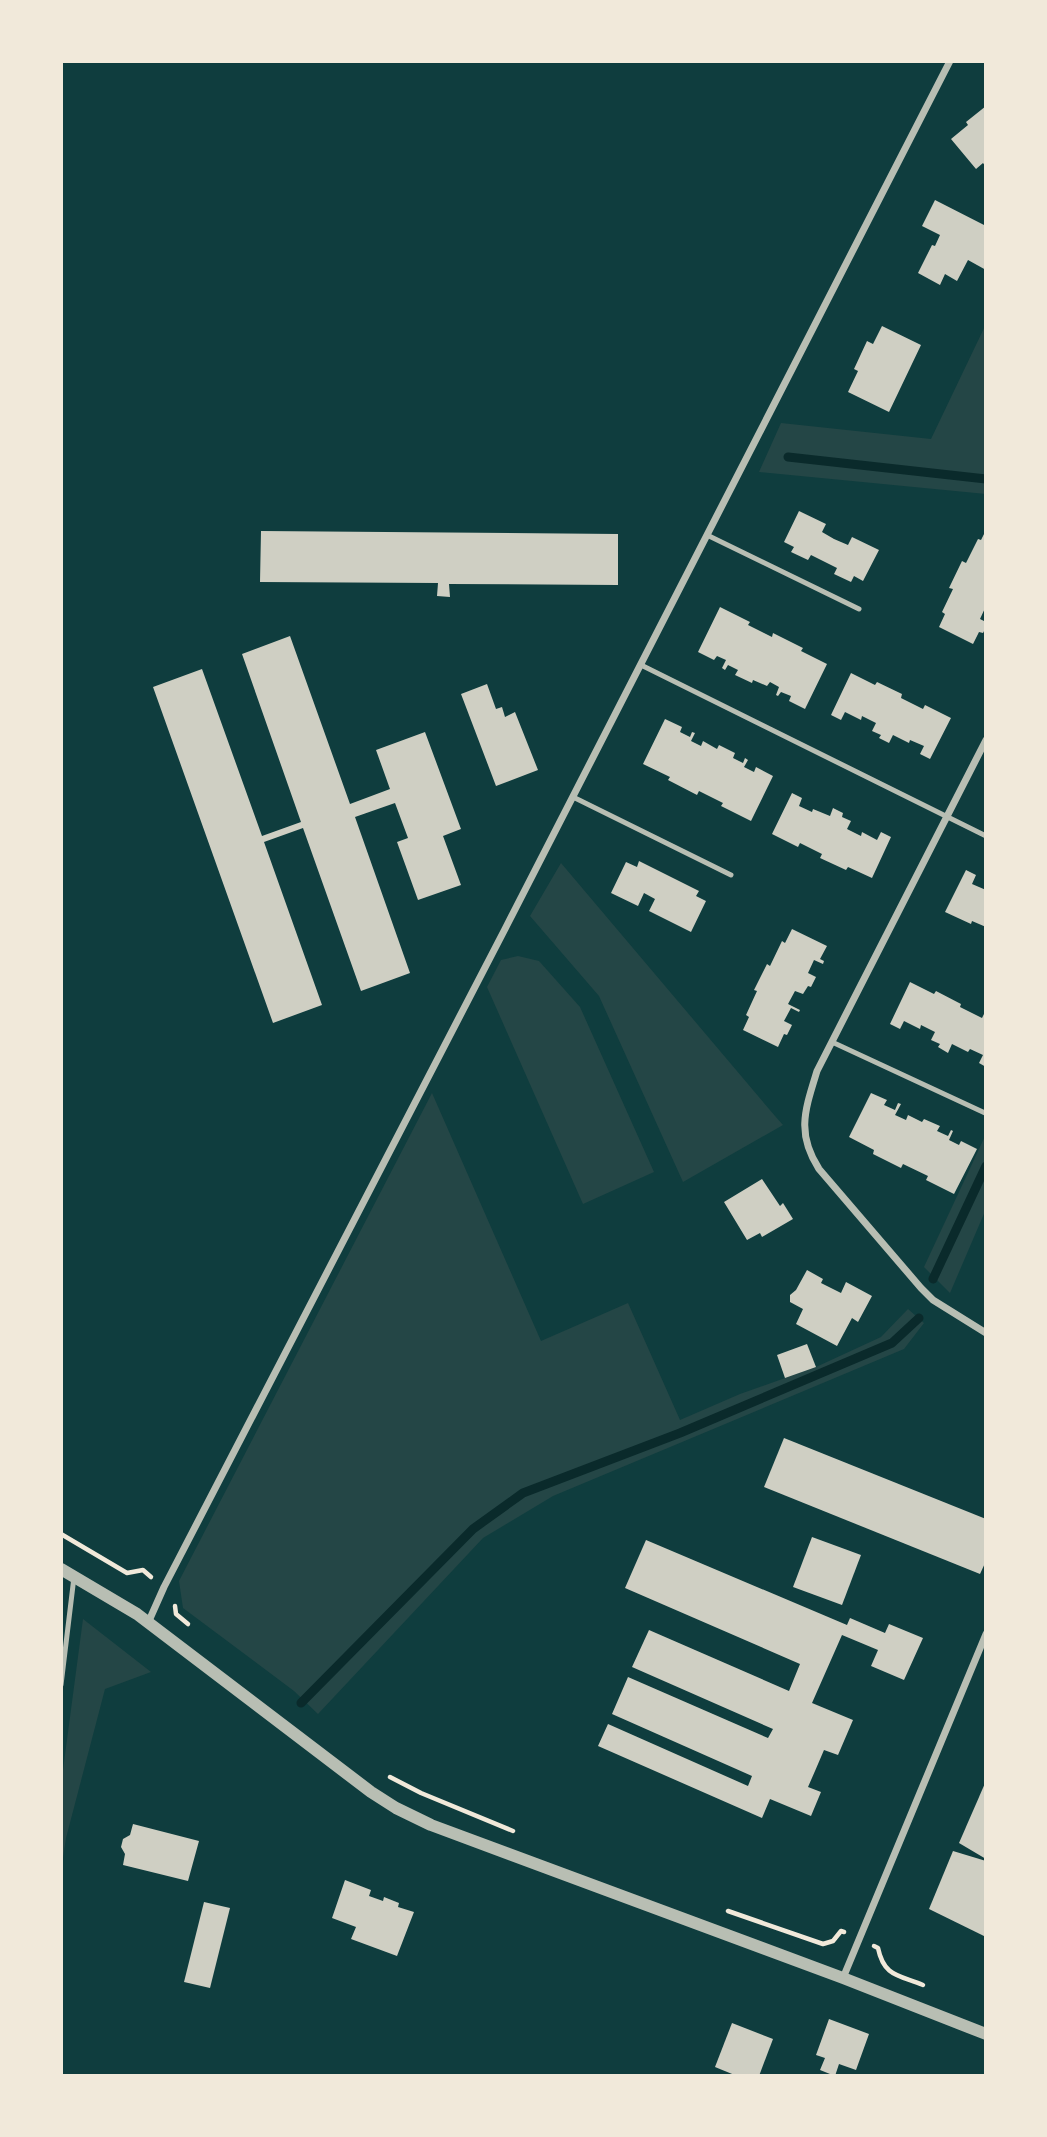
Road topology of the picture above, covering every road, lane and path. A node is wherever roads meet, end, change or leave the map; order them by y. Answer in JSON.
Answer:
{"nodes":[{"id":1,"x":950,"y":61,"type":"edge"},
{"id":2,"x":707,"y":535,"type":"junction"},
{"id":3,"x":859,"y":609,"type":"dead end"},
{"id":4,"x":641,"y":665,"type":"junction"},
{"id":5,"x":986,"y":740,"type":"edge"},
{"id":6,"x":573,"y":797,"type":"junction"},
{"id":7,"x":947,"y":817,"type":"junction"},
{"id":8,"x":986,"y":836,"type":"edge"},
{"id":9,"x":731,"y":875,"type":"dead end"},
{"id":10,"x":832,"y":1042,"type":"junction"},
{"id":11,"x":985,"y":1112,"type":"edge"},
{"id":12,"x":986,"y":1333,"type":"edge"},
{"id":13,"x":61,"y":1534,"type":"edge"},
{"id":14,"x":61,"y":1569,"type":"edge"},
{"id":15,"x":74,"y":1577,"type":"junction"},
{"id":16,"x":164,"y":1587,"type":"junction"},
{"id":17,"x":148,"y":1623,"type":"junction"},
{"id":18,"x":197,"y":1632,"type":"dead end"},
{"id":19,"x":986,"y":1633,"type":"edge"},
{"id":20,"x":61,"y":1685,"type":"edge"},
{"id":21,"x":380,"y":1770,"type":"dead end"},
{"id":22,"x":520,"y":1834,"type":"dead end"},
{"id":23,"x":721,"y":1908,"type":"dead end"},
{"id":24,"x":859,"y":1939,"type":"junction"},
{"id":25,"x":843,"y":1978,"type":"junction"},
{"id":26,"x":936,"y":1990,"type":"dead end"},
{"id":27,"x":986,"y":2034,"type":"edge"}],
"edges":[{"from":1,"to":2,"type":"street"},
{"from":2,"to":3,"type":"lane"},
{"from":2,"to":4,"type":"street"},
{"from":4,"to":6,"type":"street"},
{"from":4,"to":7,"type":"lane"},
{"from":5,"to":7,"type":"street"},
{"from":6,"to":9,"type":"lane"},
{"from":6,"to":16,"type":"street"},
{"from":7,"to":8,"type":"lane"},
{"from":7,"to":10,"type":"street"},
{"from":10,"to":11,"type":"lane"},
{"from":10,"to":12,"type":"street"},
{"from":13,"to":16,"type":"path"},
{"from":14,"to":15,"type":"street"},
{"from":15,"to":17,"type":"street"},
{"from":15,"to":20,"type":"lane"},
{"from":16,"to":17,"type":"street"},
{"from":16,"to":18,"type":"path"},
{"from":17,"to":25,"type":"street"},
{"from":19,"to":24,"type":"street"},
{"from":21,"to":22,"type":"path"},
{"from":23,"to":24,"type":"path"},
{"from":24,"to":25,"type":"street"},
{"from":24,"to":26,"type":"path"},
{"from":25,"to":27,"type":"street"}]}
